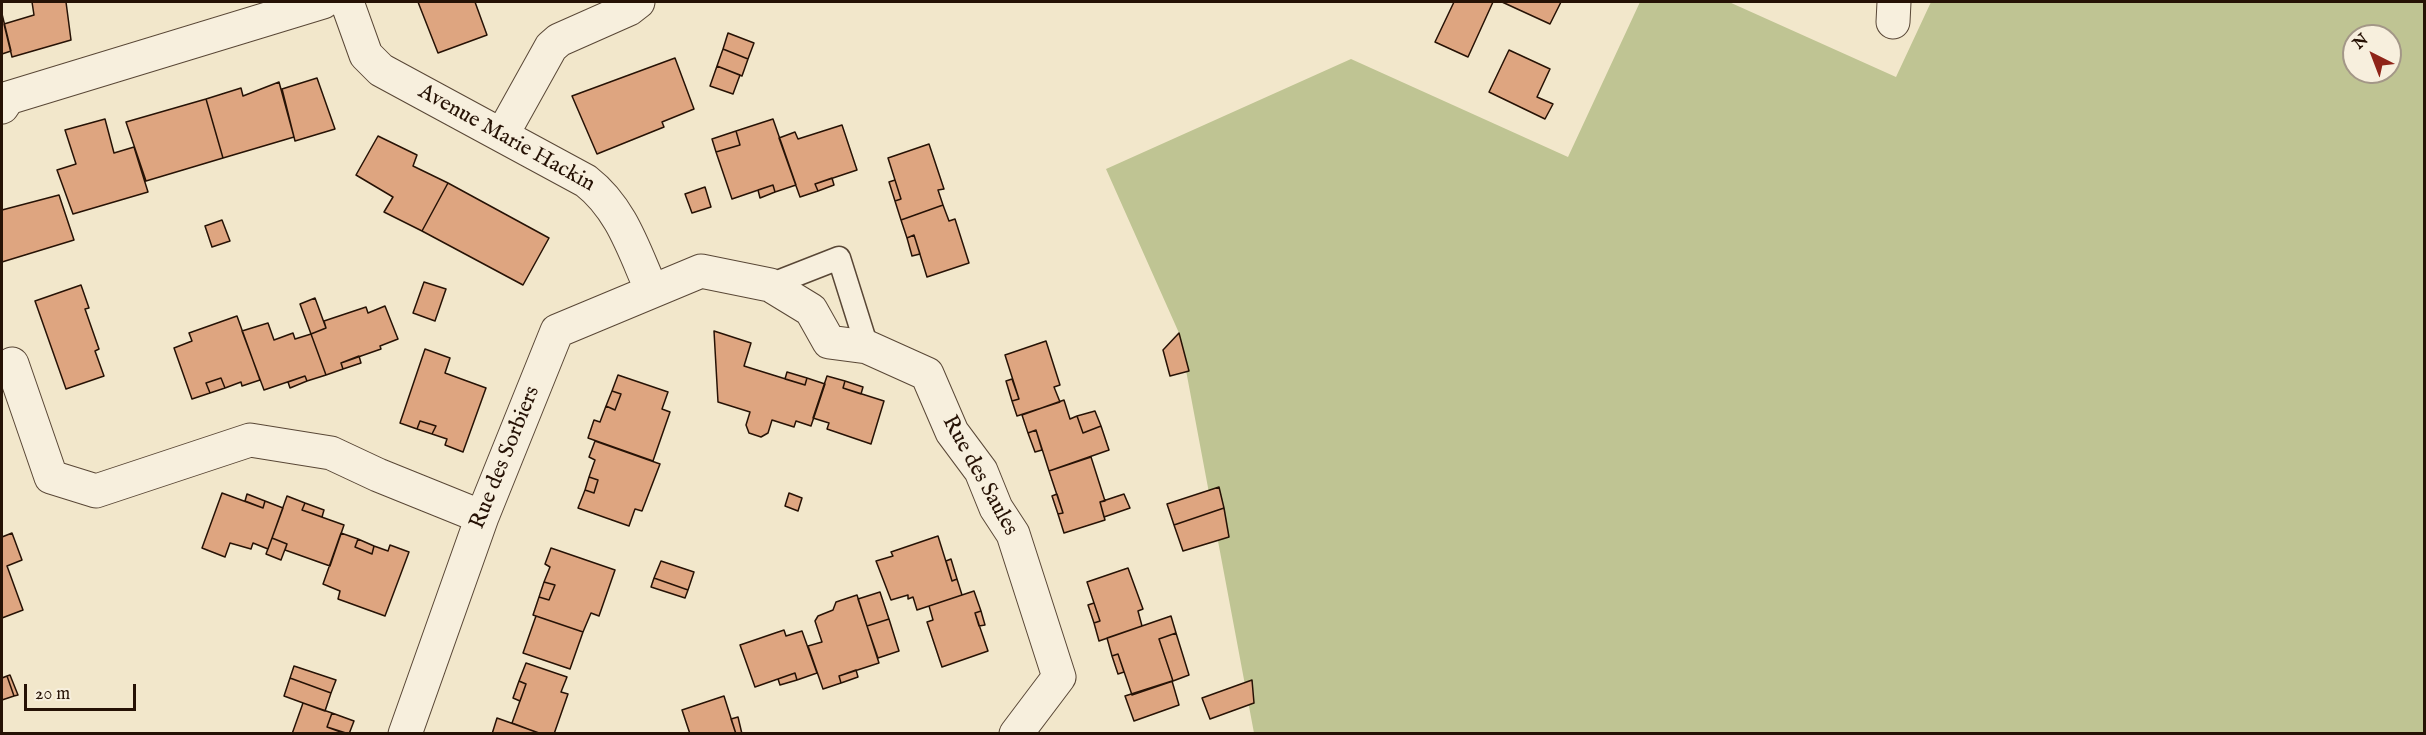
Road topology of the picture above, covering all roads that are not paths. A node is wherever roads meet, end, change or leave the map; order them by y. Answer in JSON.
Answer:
{"nodes":[{"id":1,"x":323,"y":2,"type":"edge"},
{"id":2,"x":347,"y":2,"type":"edge"},
{"id":3,"x":638,"y":2,"type":"edge"},
{"id":4,"x":2,"y":107,"type":"edge"},
{"id":5,"x":502,"y":135,"type":"junction"},
{"id":6,"x":701,"y":271,"type":"joint"},
{"id":7,"x":770,"y":285,"type":"junction"},
{"id":8,"x":652,"y":291,"type":"junction"},
{"id":9,"x":867,"y":347,"type":"junction"},
{"id":10,"x":12,"y":364,"type":"dead end"},
{"id":11,"x":483,"y":516,"type":"junction"},
{"id":12,"x":405,"y":734,"type":"edge"},
{"id":13,"x":1016,"y":734,"type":"edge"}],
"edges":[{"from":1,"to":4,"type":"street"},
{"from":2,"to":5,"type":"street","name":"Avenue Marie Hackin"},
{"from":3,"to":5,"type":"street"},
{"from":5,"to":8,"type":"street","name":"Avenue Marie Hackin"},
{"from":6,"to":7,"type":"street","name":"Rue des Saules"},
{"from":6,"to":8,"type":"street","name":"Rue des Sorbiers"},
{"from":7,"to":9,"type":"street","name":"Rue des Saules"},
{"from":7,"to":9,"type":"lane"},
{"from":8,"to":11,"type":"street","name":"Rue des Sorbiers"},
{"from":9,"to":13,"type":"street","name":"Rue des Saules"},
{"from":10,"to":11,"type":"street"},
{"from":11,"to":12,"type":"street","name":"Rue des Sorbiers"}]}
